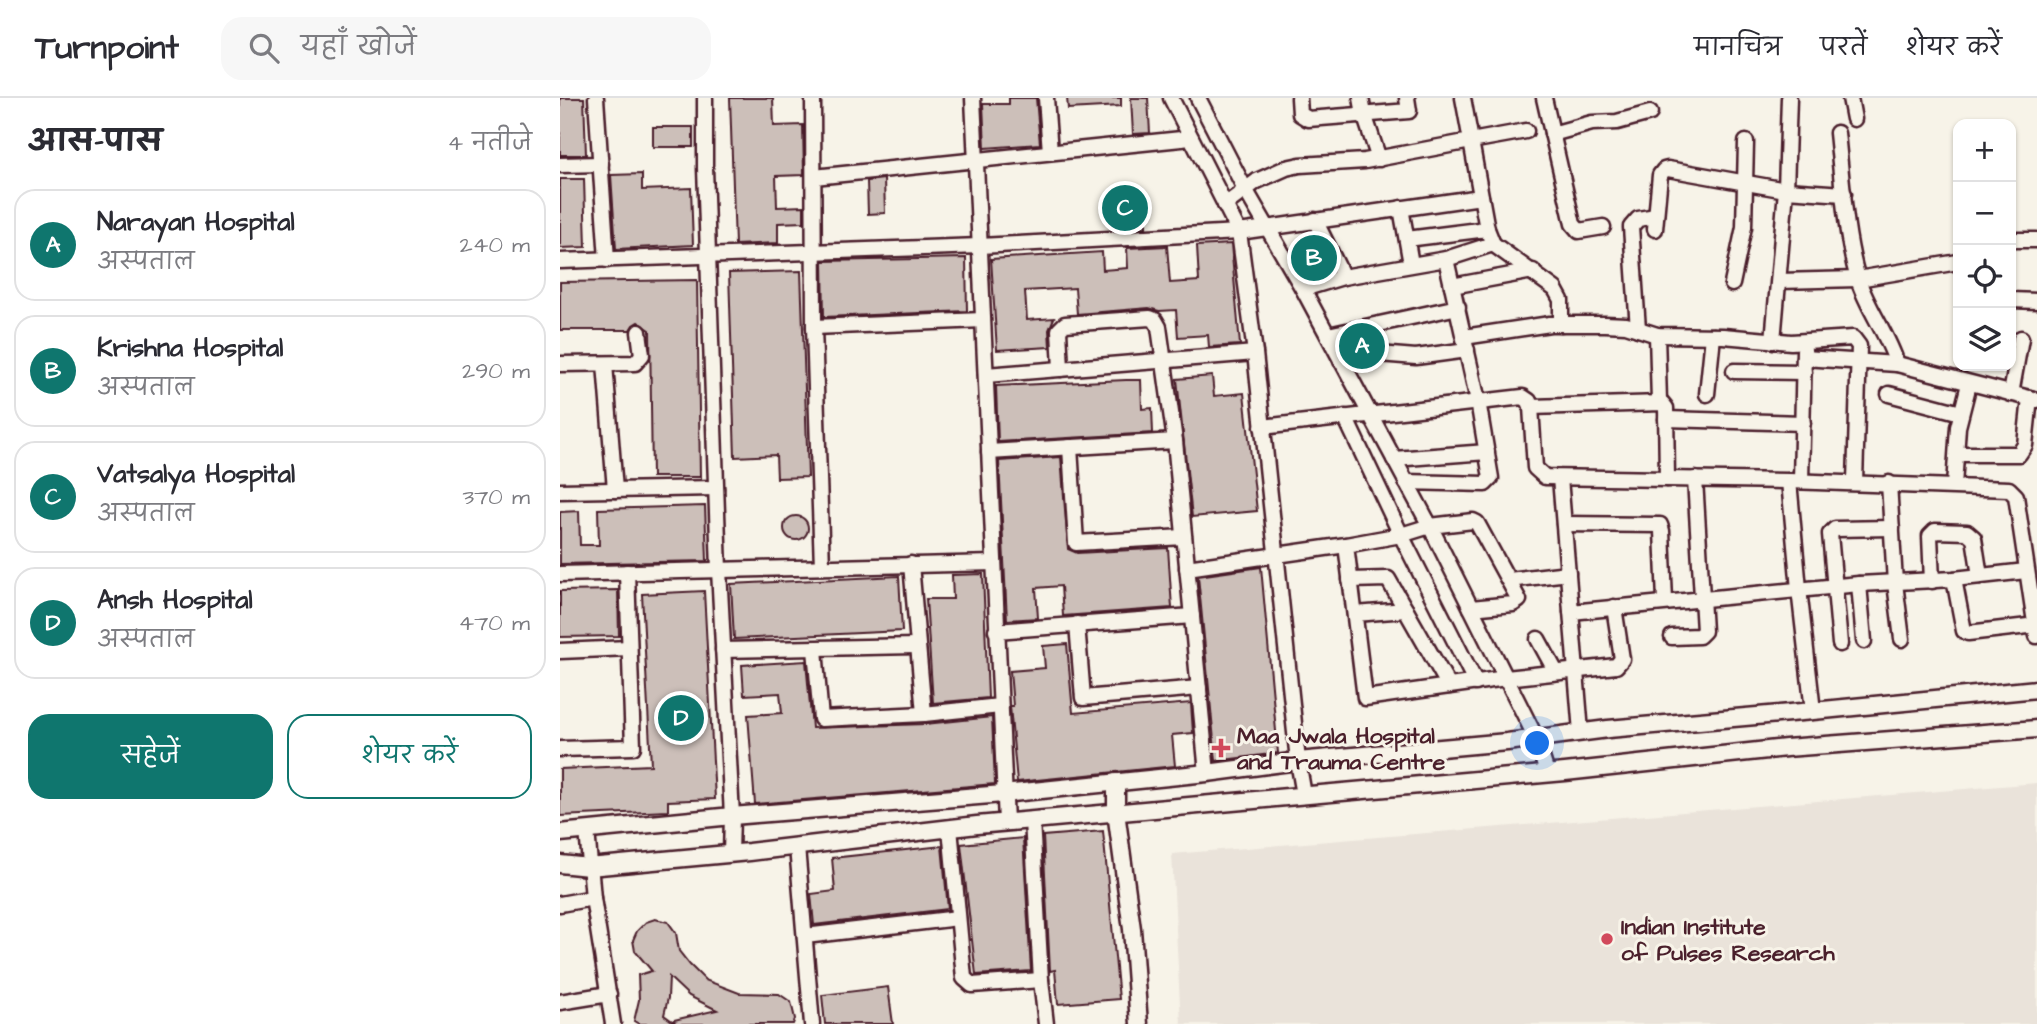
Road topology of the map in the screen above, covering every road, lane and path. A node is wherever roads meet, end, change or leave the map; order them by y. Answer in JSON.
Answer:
{"nodes":[{"id":1,"x":596,"y":98,"type":"edge"},
{"id":2,"x":705,"y":98,"type":"edge"},
{"id":3,"x":813,"y":98,"type":"edge"},
{"id":4,"x":973,"y":98,"type":"edge"},
{"id":5,"x":1046,"y":98,"type":"edge"},
{"id":6,"x":1171,"y":98,"type":"edge"},
{"id":7,"x":1198,"y":98,"type":"edge"},
{"id":8,"x":1299,"y":98,"type":"edge"},
{"id":9,"x":1361,"y":98,"type":"edge"},
{"id":10,"x":1408,"y":98,"type":"edge"},
{"id":11,"x":1463,"y":98,"type":"edge"},
{"id":12,"x":1544,"y":98,"type":"edge"},
{"id":13,"x":1789,"y":98,"type":"edge"},
{"id":14,"x":1850,"y":98,"type":"edge"},
{"id":15,"x":1650,"y":113,"type":"dead end"},
{"id":16,"x":1364,"y":114,"type":"junction"},
{"id":17,"x":1854,"y":119,"type":"dead end"},
{"id":18,"x":1526,"y":131,"type":"dead end"},
{"id":19,"x":1837,"y":133,"type":"dead end"},
{"id":20,"x":1552,"y":134,"type":"junction"},
{"id":21,"x":1191,"y":138,"type":"junction"},
{"id":22,"x":1472,"y":141,"type":"junction"},
{"id":23,"x":1746,"y":142,"type":"dead end"},
{"id":24,"x":1050,"y":152,"type":"junction"},
{"id":25,"x":975,"y":159,"type":"junction"},
{"id":26,"x":1379,"y":159,"type":"junction"},
{"id":27,"x":601,"y":164,"type":"junction"},
{"id":28,"x":560,"y":165,"type":"edge"},
{"id":29,"x":814,"y":177,"type":"junction"},
{"id":30,"x":1746,"y":183,"type":"junction"},
{"id":31,"x":1245,"y":190,"type":"junction"},
{"id":32,"x":1786,"y":190,"type":"junction"},
{"id":33,"x":1844,"y":194,"type":"junction"},
{"id":34,"x":1481,"y":197,"type":"junction"},
{"id":35,"x":1225,"y":205,"type":"junction"},
{"id":36,"x":1401,"y":208,"type":"junction"},
{"id":37,"x":1315,"y":220,"type":"junction"},
{"id":38,"x":1265,"y":227,"type":"junction"},
{"id":39,"x":1603,"y":227,"type":"dead end"},
{"id":40,"x":1487,"y":229,"type":"junction"},
{"id":41,"x":1239,"y":232,"type":"junction"},
{"id":42,"x":1406,"y":239,"type":"junction"},
{"id":43,"x":2016,"y":240,"type":"edge"},
{"id":44,"x":2037,"y":240,"type":"edge"},
{"id":45,"x":1493,"y":244,"type":"junction"},
{"id":46,"x":980,"y":246,"type":"junction"},
{"id":47,"x":815,"y":252,"type":"junction"},
{"id":48,"x":708,"y":256,"type":"junction"},
{"id":49,"x":1446,"y":259,"type":"junction"},
{"id":50,"x":607,"y":260,"type":"junction"},
{"id":51,"x":560,"y":261,"type":"edge"},
{"id":52,"x":1953,"y":263,"type":"edge"},
{"id":53,"x":1411,"y":264,"type":"junction"},
{"id":54,"x":1533,"y":271,"type":"junction"},
{"id":55,"x":1343,"y":277,"type":"junction"},
{"id":56,"x":1858,"y":279,"type":"junction"},
{"id":57,"x":1779,"y":281,"type":"junction"},
{"id":58,"x":1732,"y":284,"type":"dead end"},
{"id":59,"x":1452,"y":286,"type":"junction"},
{"id":60,"x":1303,"y":289,"type":"junction"},
{"id":61,"x":2016,"y":300,"type":"edge"},
{"id":62,"x":2037,"y":300,"type":"edge"},
{"id":63,"x":1458,"y":307,"type":"junction"},
{"id":64,"x":983,"y":320,"type":"junction"},
{"id":65,"x":1561,"y":324,"type":"junction"},
{"id":66,"x":814,"y":327,"type":"junction"},
{"id":67,"x":1638,"y":329,"type":"junction"},
{"id":68,"x":639,"y":332,"type":"dead end"},
{"id":69,"x":1328,"y":335,"type":"junction"},
{"id":70,"x":1657,"y":335,"type":"junction"},
{"id":71,"x":1713,"y":336,"type":"junction"},
{"id":72,"x":2021,"y":338,"type":"dead end"},
{"id":73,"x":1773,"y":341,"type":"junction"},
{"id":74,"x":1804,"y":342,"type":"junction"},
{"id":75,"x":1465,"y":344,"type":"junction"},
{"id":76,"x":1255,"y":353,"type":"junction"},
{"id":77,"x":1163,"y":361,"type":"junction"},
{"id":78,"x":1341,"y":361,"type":"junction"},
{"id":79,"x":1858,"y":361,"type":"junction"},
{"id":80,"x":605,"y":364,"type":"junction"},
{"id":81,"x":1897,"y":364,"type":"junction"},
{"id":82,"x":560,"y":365,"type":"edge"},
{"id":83,"x":1804,"y":365,"type":"junction"},
{"id":84,"x":1061,"y":369,"type":"junction"},
{"id":85,"x":1734,"y":371,"type":"dead end"},
{"id":86,"x":985,"y":375,"type":"junction"},
{"id":87,"x":1969,"y":384,"type":"junction"},
{"id":88,"x":1707,"y":394,"type":"dead end"},
{"id":89,"x":1889,"y":394,"type":"dead end"},
{"id":90,"x":2011,"y":394,"type":"junction"},
{"id":91,"x":2034,"y":399,"type":"edge"},
{"id":92,"x":1478,"y":401,"type":"junction"},
{"id":93,"x":1659,"y":401,"type":"junction"},
{"id":94,"x":1531,"y":407,"type":"junction"},
{"id":95,"x":1961,"y":413,"type":"junction"},
{"id":96,"x":1370,"y":414,"type":"junction"},
{"id":97,"x":1345,"y":417,"type":"junction"},
{"id":98,"x":1666,"y":419,"type":"junction"},
{"id":99,"x":1802,"y":423,"type":"junction"},
{"id":100,"x":1262,"y":427,"type":"junction"},
{"id":101,"x":1175,"y":441,"type":"junction"},
{"id":102,"x":2031,"y":446,"type":"edge"},
{"id":103,"x":1070,"y":447,"type":"junction"},
{"id":104,"x":989,"y":452,"type":"junction"},
{"id":105,"x":1488,"y":452,"type":"junction"},
{"id":106,"x":1957,"y":454,"type":"junction"},
{"id":107,"x":1394,"y":459,"type":"junction"},
{"id":108,"x":1560,"y":478,"type":"junction"},
{"id":109,"x":1667,"y":479,"type":"junction"},
{"id":110,"x":1695,"y":479,"type":"junction"},
{"id":111,"x":1795,"y":481,"type":"junction"},
{"id":112,"x":1406,"y":482,"type":"junction"},
{"id":113,"x":1855,"y":482,"type":"junction"},
{"id":114,"x":1889,"y":483,"type":"junction"},
{"id":115,"x":1954,"y":486,"type":"junction"},
{"id":116,"x":716,"y":488,"type":"junction"},
{"id":117,"x":615,"y":490,"type":"junction"},
{"id":118,"x":560,"y":491,"type":"edge"},
{"id":119,"x":1564,"y":524,"type":"junction"},
{"id":120,"x":1430,"y":526,"type":"junction"},
{"id":121,"x":1892,"y":528,"type":"junction"},
{"id":122,"x":1401,"y":535,"type":"junction"},
{"id":123,"x":1184,"y":537,"type":"junction"},
{"id":124,"x":1346,"y":545,"type":"junction"},
{"id":125,"x":1277,"y":554,"type":"junction"},
{"id":126,"x":994,"y":563,"type":"junction"},
{"id":127,"x":911,"y":564,"type":"junction"},
{"id":128,"x":822,"y":567,"type":"junction"},
{"id":129,"x":1187,"y":568,"type":"junction"},
{"id":130,"x":719,"y":570,"type":"junction"},
{"id":131,"x":2026,"y":571,"type":"junction"},
{"id":132,"x":627,"y":572,"type":"junction"},
{"id":133,"x":1568,"y":573,"type":"junction"},
{"id":134,"x":560,"y":574,"type":"edge"},
{"id":135,"x":1980,"y":576,"type":"junction"},
{"id":136,"x":1954,"y":579,"type":"junction"},
{"id":137,"x":1350,"y":580,"type":"junction"},
{"id":138,"x":1509,"y":580,"type":"junction"},
{"id":139,"x":1932,"y":580,"type":"junction"},
{"id":140,"x":1895,"y":583,"type":"junction"},
{"id":141,"x":1858,"y":584,"type":"junction"},
{"id":142,"x":1834,"y":586,"type":"junction"},
{"id":143,"x":1798,"y":589,"type":"junction"},
{"id":144,"x":1702,"y":599,"type":"junction"},
{"id":145,"x":1665,"y":601,"type":"junction"},
{"id":146,"x":1614,"y":607,"type":"junction"},
{"id":147,"x":1471,"y":608,"type":"junction"},
{"id":148,"x":1406,"y":610,"type":"junction"},
{"id":149,"x":1571,"y":612,"type":"junction"},
{"id":150,"x":1354,"y":614,"type":"junction"},
{"id":151,"x":1192,"y":616,"type":"junction"},
{"id":152,"x":1077,"y":624,"type":"junction"},
{"id":153,"x":2036,"y":628,"type":"edge"},
{"id":154,"x":996,"y":631,"type":"junction"},
{"id":155,"x":1672,"y":637,"type":"dead end"},
{"id":156,"x":1538,"y":639,"type":"dead end"},
{"id":157,"x":1902,"y":639,"type":"dead end"},
{"id":158,"x":1864,"y":641,"type":"dead end"},
{"id":159,"x":1840,"y":644,"type":"dead end"},
{"id":160,"x":916,"y":646,"type":"junction"},
{"id":161,"x":629,"y":648,"type":"junction"},
{"id":162,"x":815,"y":649,"type":"junction"},
{"id":163,"x":723,"y":650,"type":"junction"},
{"id":164,"x":560,"y":651,"type":"edge"},
{"id":165,"x":1576,"y":670,"type":"junction"},
{"id":166,"x":1556,"y":672,"type":"junction"},
{"id":167,"x":1506,"y":678,"type":"junction"},
{"id":168,"x":1476,"y":683,"type":"junction"},
{"id":169,"x":1449,"y":686,"type":"junction"},
{"id":170,"x":1199,"y":688,"type":"junction"},
{"id":171,"x":2037,"y":688,"type":"edge"},
{"id":172,"x":1000,"y":706,"type":"junction"},
{"id":173,"x":1813,"y":711,"type":"junction"},
{"id":174,"x":924,"y":713,"type":"junction"},
{"id":175,"x":2037,"y":729,"type":"edge"},
{"id":176,"x":1581,"y":732,"type":"junction"},
{"id":177,"x":1536,"y":738,"type":"junction"},
{"id":178,"x":560,"y":749,"type":"edge"},
{"id":179,"x":1298,"y":761,"type":"junction"},
{"id":180,"x":1208,"y":773,"type":"junction"},
{"id":181,"x":1547,"y":773,"type":"junction"},
{"id":182,"x":1116,"y":782,"type":"junction"},
{"id":183,"x":1003,"y":794,"type":"junction"},
{"id":184,"x":1304,"y":795,"type":"junction"},
{"id":185,"x":1116,"y":812,"type":"junction"},
{"id":186,"x":732,"y":816,"type":"junction"},
{"id":187,"x":1032,"y":820,"type":"junction"},
{"id":188,"x":1006,"y":822,"type":"junction"},
{"id":189,"x":950,"y":828,"type":"junction"},
{"id":190,"x":587,"y":830,"type":"junction"},
{"id":191,"x":560,"y":833,"type":"edge"},
{"id":192,"x":797,"y":846,"type":"junction"},
{"id":193,"x":731,"y":854,"type":"junction"},
{"id":194,"x":560,"y":864,"type":"edge"},
{"id":195,"x":589,"y":867,"type":"junction"},
{"id":196,"x":593,"y":898,"type":"junction"},
{"id":197,"x":560,"y":904,"type":"edge"},
{"id":198,"x":958,"y":918,"type":"junction"},
{"id":199,"x":805,"y":936,"type":"junction"},
{"id":200,"x":1041,"y":980,"type":"junction"},
{"id":201,"x":608,"y":994,"type":"junction"},
{"id":202,"x":560,"y":1002,"type":"edge"},
{"id":203,"x":613,"y":1024,"type":"edge"},
{"id":204,"x":812,"y":1024,"type":"edge"},
{"id":205,"x":1046,"y":1024,"type":"edge"},
{"id":206,"x":1139,"y":1024,"type":"edge"}],
"edges":[{"from":1,"to":27,"type":"street"},
{"from":2,"to":48,"type":"street"},
{"from":3,"to":29,"type":"street"},
{"from":4,"to":25,"type":"street"},
{"from":5,"to":24,"type":"street"},
{"from":6,"to":21,"type":"street"},
{"from":7,"to":31,"type":"street"},
{"from":8,"to":16,"type":"street"},
{"from":9,"to":16,"type":"street"},
{"from":10,"to":16,"type":"street"},
{"from":11,"to":22,"type":"street"},
{"from":12,"to":20,"type":"street"},
{"from":13,"to":32,"type":"street"},
{"from":14,"to":17,"type":"street"},
{"from":15,"to":20,"type":"street"},
{"from":16,"to":26,"type":"street"},
{"from":18,"to":22,"type":"street"},
{"from":19,"to":33,"type":"street"},
{"from":20,"to":39,"type":"street"},
{"from":21,"to":24,"type":"street"},
{"from":21,"to":35,"type":"street"},
{"from":22,"to":26,"type":"street"},
{"from":22,"to":34,"type":"street"},
{"from":23,"to":30,"type":"street"},
{"from":24,"to":25,"type":"street"},
{"from":25,"to":29,"type":"street"},
{"from":25,"to":46,"type":"street"},
{"from":26,"to":31,"type":"street"},
{"from":27,"to":28,"type":"street"},
{"from":27,"to":50,"type":"street"},
{"from":29,"to":47,"type":"street"},
{"from":30,"to":32,"type":"street"},
{"from":30,"to":58,"type":"street"},
{"from":30,"to":67,"type":"street"},
{"from":31,"to":35,"type":"street"},
{"from":31,"to":38,"type":"street"},
{"from":32,"to":33,"type":"street"},
{"from":32,"to":57,"type":"street"},
{"from":33,"to":56,"type":"street"},
{"from":34,"to":36,"type":"street"},
{"from":34,"to":40,"type":"street"},
{"from":35,"to":41,"type":"street"},
{"from":36,"to":37,"type":"street"},
{"from":36,"to":42,"type":"street"},
{"from":37,"to":38,"type":"street"},
{"from":37,"to":55,"type":"street"},
{"from":38,"to":41,"type":"street"},
{"from":38,"to":60,"type":"street"},
{"from":40,"to":42,"type":"street"},
{"from":40,"to":45,"type":"street"},
{"from":41,"to":46,"type":"street"},
{"from":41,"to":76,"type":"street"},
{"from":42,"to":53,"type":"street"},
{"from":43,"to":44,"type":"street"},
{"from":45,"to":49,"type":"street"},
{"from":45,"to":54,"type":"street"},
{"from":46,"to":47,"type":"street"},
{"from":46,"to":64,"type":"street"},
{"from":47,"to":48,"type":"street"},
{"from":47,"to":66,"type":"street"},
{"from":48,"to":50,"type":"street"},
{"from":48,"to":116,"type":"street"},
{"from":49,"to":53,"type":"street"},
{"from":49,"to":59,"type":"street"},
{"from":50,"to":51,"type":"street"},
{"from":52,"to":56,"type":"street"},
{"from":53,"to":55,"type":"street"},
{"from":54,"to":59,"type":"street"},
{"from":54,"to":65,"type":"street"},
{"from":55,"to":60,"type":"street"},
{"from":56,"to":57,"type":"street"},
{"from":56,"to":81,"type":"street"},
{"from":57,"to":73,"type":"street"},
{"from":59,"to":63,"type":"street"},
{"from":60,"to":69,"type":"street"},
{"from":61,"to":62,"type":"street"},
{"from":63,"to":69,"type":"street"},
{"from":63,"to":75,"type":"street"},
{"from":64,"to":66,"type":"street"},
{"from":64,"to":86,"type":"street"},
{"from":65,"to":67,"type":"street"},
{"from":65,"to":75,"type":"street"},
{"from":66,"to":128,"type":"street"},
{"from":67,"to":70,"type":"street"},
{"from":68,"to":80,"type":"street"},
{"from":69,"to":78,"type":"street"},
{"from":70,"to":71,"type":"street"},
{"from":70,"to":93,"type":"street"},
{"from":71,"to":73,"type":"street"},
{"from":71,"to":88,"type":"street"},
{"from":72,"to":90,"type":"street"},
{"from":73,"to":74,"type":"street"},
{"from":74,"to":79,"type":"street"},
{"from":74,"to":83,"type":"street"},
{"from":75,"to":78,"type":"street"},
{"from":75,"to":92,"type":"street"},
{"from":76,"to":77,"type":"street"},
{"from":76,"to":100,"type":"street"},
{"from":77,"to":84,"type":"street"},
{"from":77,"to":84,"type":"street"},
{"from":77,"to":101,"type":"street"},
{"from":78,"to":96,"type":"street"},
{"from":79,"to":81,"type":"street"},
{"from":79,"to":83,"type":"street"},
{"from":79,"to":113,"type":"street"},
{"from":80,"to":82,"type":"street"},
{"from":80,"to":117,"type":"street"},
{"from":81,"to":87,"type":"street"},
{"from":83,"to":85,"type":"street"},
{"from":83,"to":99,"type":"street"},
{"from":84,"to":86,"type":"street"},
{"from":86,"to":104,"type":"street"},
{"from":87,"to":90,"type":"street"},
{"from":87,"to":95,"type":"street"},
{"from":89,"to":95,"type":"street"},
{"from":90,"to":91,"type":"street"},
{"from":91,"to":102,"type":"street"},
{"from":92,"to":94,"type":"street"},
{"from":92,"to":96,"type":"street"},
{"from":92,"to":105,"type":"street"},
{"from":93,"to":94,"type":"street"},
{"from":93,"to":98,"type":"street"},
{"from":94,"to":108,"type":"street"},
{"from":95,"to":106,"type":"street"},
{"from":96,"to":97,"type":"street"},
{"from":96,"to":107,"type":"street"},
{"from":97,"to":100,"type":"street"},
{"from":97,"to":122,"type":"street"},
{"from":98,"to":99,"type":"street"},
{"from":98,"to":109,"type":"street"},
{"from":99,"to":111,"type":"street"},
{"from":100,"to":125,"type":"street"},
{"from":101,"to":103,"type":"street"},
{"from":101,"to":123,"type":"street"},
{"from":102,"to":106,"type":"street"},
{"from":103,"to":104,"type":"street"},
{"from":103,"to":123,"type":"street"},
{"from":104,"to":126,"type":"street"},
{"from":105,"to":107,"type":"street"},
{"from":105,"to":112,"type":"street"},
{"from":106,"to":115,"type":"street"},
{"from":107,"to":112,"type":"street"},
{"from":108,"to":109,"type":"street"},
{"from":108,"to":119,"type":"street"},
{"from":109,"to":110,"type":"street"},
{"from":110,"to":111,"type":"street"},
{"from":110,"to":144,"type":"street"},
{"from":111,"to":113,"type":"street"},
{"from":111,"to":143,"type":"street"},
{"from":112,"to":120,"type":"street"},
{"from":113,"to":114,"type":"street"},
{"from":114,"to":115,"type":"street"},
{"from":114,"to":121,"type":"street"},
{"from":115,"to":131,"type":"street"},
{"from":116,"to":117,"type":"street"},
{"from":116,"to":130,"type":"street"},
{"from":117,"to":118,"type":"street"},
{"from":119,"to":133,"type":"street"},
{"from":119,"to":145,"type":"street"},
{"from":120,"to":122,"type":"street"},
{"from":120,"to":138,"type":"street"},
{"from":120,"to":147,"type":"street"},
{"from":121,"to":140,"type":"street"},
{"from":121,"to":142,"type":"street"},
{"from":122,"to":124,"type":"street"},
{"from":122,"to":168,"type":"street"},
{"from":123,"to":129,"type":"street"},
{"from":124,"to":125,"type":"street"},
{"from":124,"to":137,"type":"street"},
{"from":125,"to":129,"type":"street"},
{"from":125,"to":179,"type":"street"},
{"from":126,"to":127,"type":"street"},
{"from":126,"to":154,"type":"street"},
{"from":127,"to":128,"type":"street"},
{"from":127,"to":160,"type":"street"},
{"from":128,"to":130,"type":"street"},
{"from":129,"to":151,"type":"street"},
{"from":130,"to":132,"type":"street"},
{"from":130,"to":163,"type":"street"},
{"from":131,"to":135,"type":"street"},
{"from":131,"to":153,"type":"street"},
{"from":132,"to":134,"type":"street"},
{"from":132,"to":161,"type":"street"},
{"from":133,"to":138,"type":"street"},
{"from":133,"to":149,"type":"street"},
{"from":135,"to":136,"type":"street"},
{"from":135,"to":139,"type":"street"},
{"from":136,"to":139,"type":"street"},
{"from":136,"to":153,"type":"street"},
{"from":137,"to":148,"type":"street"},
{"from":137,"to":150,"type":"street"},
{"from":138,"to":147,"type":"street"},
{"from":139,"to":140,"type":"street"},
{"from":140,"to":141,"type":"street"},
{"from":140,"to":157,"type":"street"},
{"from":141,"to":142,"type":"street"},
{"from":141,"to":158,"type":"street"},
{"from":142,"to":143,"type":"street"},
{"from":142,"to":159,"type":"street"},
{"from":143,"to":144,"type":"street"},
{"from":143,"to":173,"type":"street"},
{"from":144,"to":145,"type":"street"},
{"from":144,"to":155,"type":"street"},
{"from":145,"to":146,"type":"street"},
{"from":146,"to":149,"type":"street"},
{"from":146,"to":165,"type":"street"},
{"from":147,"to":167,"type":"street"},
{"from":148,"to":150,"type":"street"},
{"from":148,"to":169,"type":"street"},
{"from":149,"to":165,"type":"street"},
{"from":150,"to":169,"type":"street"},
{"from":151,"to":152,"type":"street"},
{"from":151,"to":170,"type":"street"},
{"from":152,"to":154,"type":"street"},
{"from":152,"to":170,"type":"street"},
{"from":154,"to":172,"type":"street"},
{"from":156,"to":166,"type":"street"},
{"from":160,"to":162,"type":"street"},
{"from":160,"to":174,"type":"street"},
{"from":161,"to":164,"type":"street"},
{"from":161,"to":178,"type":"street"},
{"from":162,"to":163,"type":"street"},
{"from":162,"to":174,"type":"street"},
{"from":163,"to":186,"type":"street"},
{"from":165,"to":166,"type":"street"},
{"from":165,"to":176,"type":"street"},
{"from":166,"to":167,"type":"street"},
{"from":167,"to":168,"type":"street"},
{"from":167,"to":177,"type":"street"},
{"from":168,"to":169,"type":"street"},
{"from":170,"to":180,"type":"street"},
{"from":171,"to":173,"type":"street"},
{"from":172,"to":174,"type":"street"},
{"from":172,"to":183,"type":"street"},
{"from":173,"to":176,"type":"street"},
{"from":175,"to":181,"type":"street"},
{"from":176,"to":177,"type":"street"},
{"from":177,"to":179,"type":"street"},
{"from":177,"to":181,"type":"street"},
{"from":179,"to":180,"type":"street"},
{"from":179,"to":184,"type":"street"},
{"from":180,"to":182,"type":"street"},
{"from":181,"to":184,"type":"street"},
{"from":182,"to":183,"type":"street"},
{"from":182,"to":185,"type":"street"},
{"from":183,"to":186,"type":"street"},
{"from":183,"to":188,"type":"street"},
{"from":184,"to":185,"type":"street"},
{"from":185,"to":187,"type":"street"},
{"from":185,"to":206,"type":"street"},
{"from":186,"to":190,"type":"street"},
{"from":186,"to":193,"type":"street"},
{"from":187,"to":188,"type":"street"},
{"from":187,"to":200,"type":"street"},
{"from":188,"to":189,"type":"street"},
{"from":189,"to":192,"type":"street"},
{"from":189,"to":198,"type":"street"},
{"from":190,"to":191,"type":"street"},
{"from":190,"to":195,"type":"street"},
{"from":192,"to":193,"type":"street"},
{"from":192,"to":199,"type":"street"},
{"from":193,"to":195,"type":"street"},
{"from":194,"to":195,"type":"street"},
{"from":195,"to":196,"type":"street"},
{"from":196,"to":197,"type":"street"},
{"from":196,"to":201,"type":"street"},
{"from":198,"to":199,"type":"street"},
{"from":198,"to":200,"type":"street"},
{"from":199,"to":204,"type":"street"},
{"from":200,"to":205,"type":"street"},
{"from":201,"to":202,"type":"street"},
{"from":201,"to":203,"type":"street"}]}
